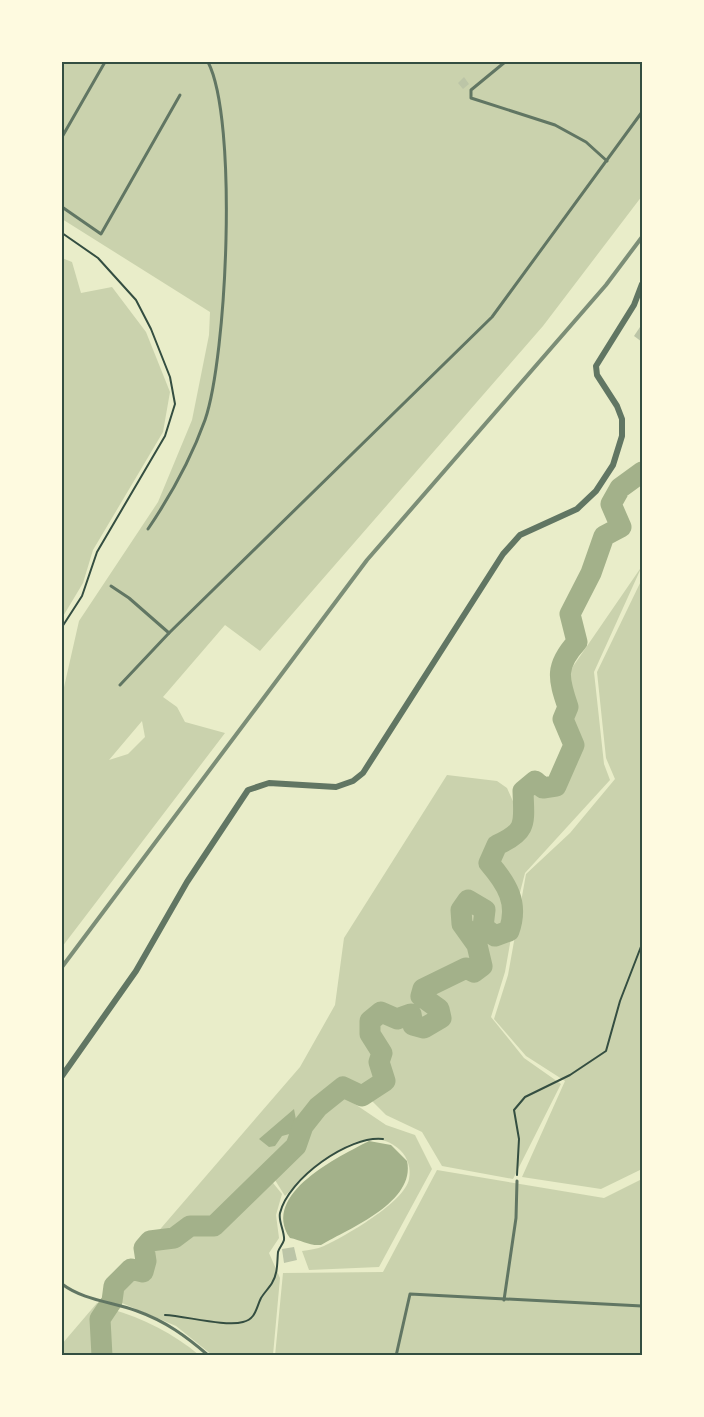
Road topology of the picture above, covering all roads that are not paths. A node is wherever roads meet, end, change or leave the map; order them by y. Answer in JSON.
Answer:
{"nodes":[{"id":1,"x":105,"y":62,"type":"edge"},
{"id":2,"x":208,"y":62,"type":"edge"},
{"id":3,"x":505,"y":62,"type":"edge"},
{"id":4,"x":180,"y":95,"type":"dead end"},
{"id":5,"x":642,"y":112,"type":"edge"},
{"id":6,"x":62,"y":137,"type":"edge"},
{"id":7,"x":608,"y":161,"type":"junction"},
{"id":8,"x":62,"y":207,"type":"edge"},
{"id":9,"x":642,"y":284,"type":"edge"},
{"id":10,"x":148,"y":529,"type":"dead end"},
{"id":11,"x":111,"y":586,"type":"dead end"},
{"id":12,"x":169,"y":633,"type":"junction"},
{"id":13,"x":120,"y":685,"type":"dead end"},
{"id":14,"x":62,"y":1076,"type":"edge"},
{"id":15,"x":517,"y":1181,"type":"road end"},
{"id":16,"x":62,"y":1284,"type":"edge"},
{"id":17,"x":504,"y":1300,"type":"junction"},
{"id":18,"x":642,"y":1305,"type":"edge"},
{"id":19,"x":209,"y":1356,"type":"edge"},
{"id":20,"x":396,"y":1356,"type":"edge"}],
"edges":[{"from":1,"to":6,"type":"lane"},
{"from":2,"to":10,"type":"lane"},
{"from":3,"to":7,"type":"lane"},
{"from":4,"to":8,"type":"lane"},
{"from":5,"to":7,"type":"lane"},
{"from":7,"to":12,"type":"lane"},
{"from":9,"to":14,"type":"street"},
{"from":11,"to":12,"type":"lane"},
{"from":12,"to":13,"type":"lane"},
{"from":15,"to":17,"type":"lane"},
{"from":16,"to":19,"type":"lane"},
{"from":17,"to":18,"type":"lane"},
{"from":17,"to":20,"type":"lane"}]}
